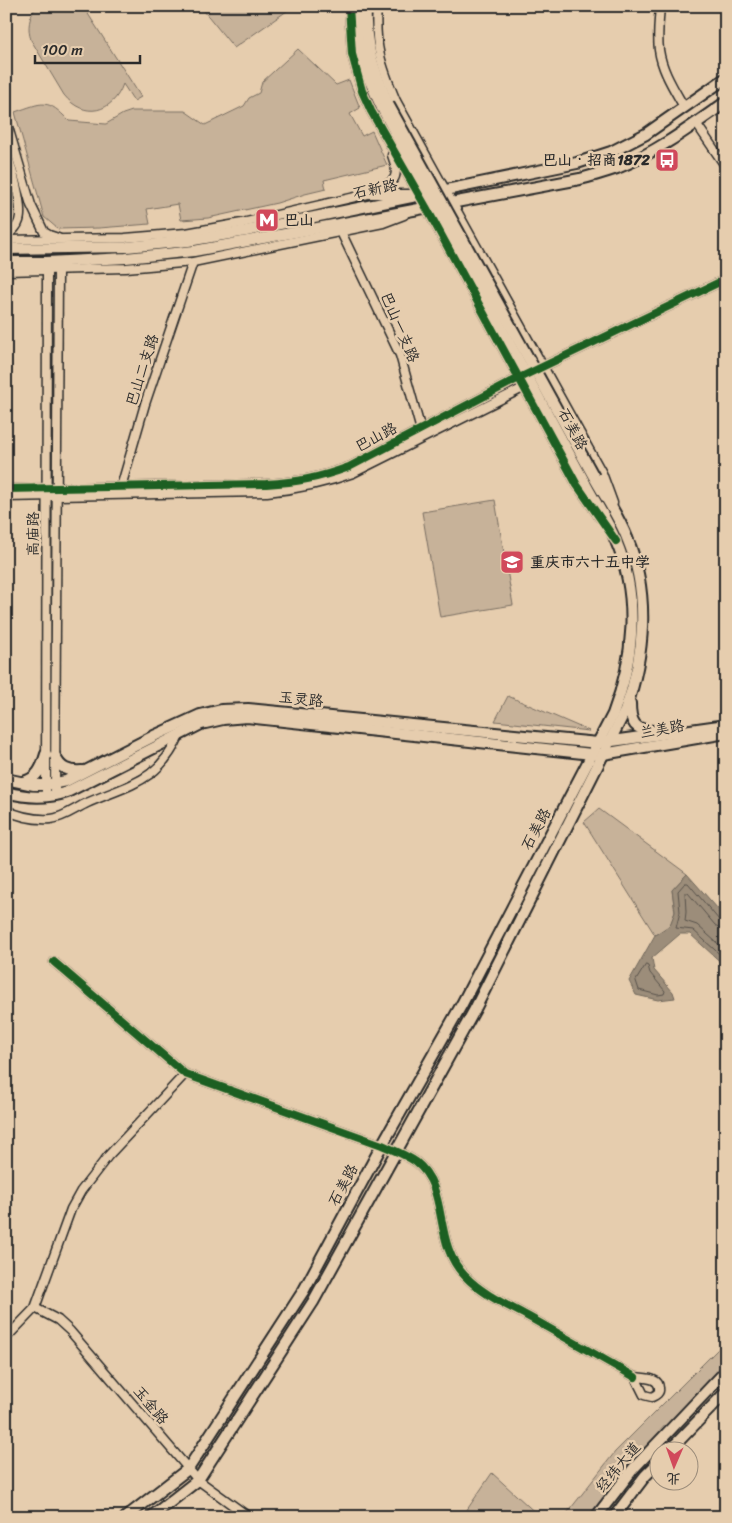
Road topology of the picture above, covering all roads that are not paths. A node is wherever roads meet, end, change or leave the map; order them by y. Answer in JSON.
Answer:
{"nodes":[{"id":1,"x":349,"y":6,"type":"edge"},
{"id":2,"x":357,"y":6,"type":"edge"},
{"id":3,"x":366,"y":6,"type":"edge"},
{"id":4,"x":377,"y":6,"type":"edge"},
{"id":5,"x":660,"y":6,"type":"edge"},
{"id":6,"x":726,"y":78,"type":"edge"},
{"id":7,"x":726,"y":102,"type":"edge"},
{"id":8,"x":385,"y":106,"type":"junction"},
{"id":9,"x":684,"y":107,"type":"junction"},
{"id":10,"x":6,"y":120,"type":"edge"},
{"id":11,"x":696,"y":123,"type":"junction"},
{"id":12,"x":384,"y":134,"type":"junction"},
{"id":13,"x":6,"y":150,"type":"edge"},
{"id":14,"x":726,"y":167,"type":"edge"},
{"id":15,"x":15,"y":181,"type":"junction"},
{"id":16,"x":444,"y":190,"type":"junction"},
{"id":17,"x":368,"y":194,"type":"junction"},
{"id":18,"x":419,"y":195,"type":"junction"},
{"id":19,"x":452,"y":203,"type":"junction"},
{"id":20,"x":31,"y":205,"type":"junction"},
{"id":21,"x":426,"y":207,"type":"junction"},
{"id":22,"x":341,"y":232,"type":"junction"},
{"id":23,"x":6,"y":236,"type":"edge"},
{"id":24,"x":6,"y":240,"type":"edge"},
{"id":25,"x":67,"y":240,"type":"junction"},
{"id":26,"x":6,"y":249,"type":"edge"},
{"id":27,"x":6,"y":262,"type":"edge"},
{"id":28,"x":193,"y":262,"type":"junction"},
{"id":29,"x":47,"y":270,"type":"junction"},
{"id":30,"x":58,"y":270,"type":"junction"},
{"id":31,"x":6,"y":271,"type":"edge"},
{"id":32,"x":726,"y":279,"type":"edge"},
{"id":33,"x":542,"y":366,"type":"junction"},
{"id":34,"x":548,"y":376,"type":"junction"},
{"id":35,"x":518,"y":378,"type":"junction"},
{"id":36,"x":524,"y":388,"type":"junction"},
{"id":37,"x":420,"y":429,"type":"junction"},
{"id":38,"x":423,"y":438,"type":"junction"},
{"id":39,"x":589,"y":480,"type":"junction"},
{"id":40,"x":120,"y":487,"type":"junction"},
{"id":41,"x":6,"y":489,"type":"edge"},
{"id":42,"x":47,"y":492,"type":"junction"},
{"id":43,"x":57,"y":492,"type":"junction"},
{"id":44,"x":6,"y":496,"type":"edge"},
{"id":45,"x":627,"y":537,"type":"junction"},
{"id":46,"x":616,"y":541,"type":"junction"},
{"id":47,"x":631,"y":695,"type":"junction"},
{"id":48,"x":247,"y":713,"type":"junction"},
{"id":49,"x":726,"y":725,"type":"edge"},
{"id":50,"x":679,"y":732,"type":"junction"},
{"id":51,"x":726,"y":733,"type":"edge"},
{"id":52,"x":180,"y":734,"type":"junction"},
{"id":53,"x":467,"y":736,"type":"junction"},
{"id":54,"x":610,"y":742,"type":"junction"},
{"id":55,"x":598,"y":743,"type":"junction"},
{"id":56,"x":592,"y":754,"type":"junction"},
{"id":57,"x":603,"y":754,"type":"junction"},
{"id":58,"x":51,"y":755,"type":"junction"},
{"id":59,"x":85,"y":771,"type":"junction"},
{"id":60,"x":6,"y":779,"type":"edge"},
{"id":61,"x":20,"y":783,"type":"junction"},
{"id":62,"x":50,"y":785,"type":"junction"},
{"id":63,"x":6,"y":792,"type":"edge"},
{"id":64,"x":50,"y":797,"type":"junction"},
{"id":65,"x":6,"y":810,"type":"edge"},
{"id":66,"x":54,"y":962,"type":"dead end"},
{"id":67,"x":185,"y":1074,"type":"junction"},
{"id":68,"x":382,"y":1145,"type":"junction"},
{"id":69,"x":397,"y":1152,"type":"junction"},
{"id":70,"x":35,"y":1308,"type":"junction"},
{"id":71,"x":6,"y":1338,"type":"edge"},
{"id":72,"x":726,"y":1371,"type":"edge"},
{"id":73,"x":635,"y":1377,"type":"dead end"},
{"id":74,"x":726,"y":1392,"type":"edge"},
{"id":75,"x":680,"y":1440,"type":"edge"},
{"id":76,"x":188,"y":1469,"type":"junction"},
{"id":77,"x":650,"y":1471,"type":"edge"},
{"id":78,"x":198,"y":1480,"type":"junction"},
{"id":79,"x":126,"y":1517,"type":"edge"},
{"id":80,"x":150,"y":1517,"type":"edge"},
{"id":81,"x":249,"y":1517,"type":"edge"},
{"id":82,"x":596,"y":1517,"type":"edge"},
{"id":83,"x":614,"y":1517,"type":"edge"}],
"edges":[{"from":1,"to":12,"type":"street"},
{"from":2,"to":8,"type":"main road"},
{"from":3,"to":8,"type":"main road"},
{"from":4,"to":16,"type":"street"},
{"from":5,"to":9,"type":"street"},
{"from":6,"to":9,"type":"main road","name":"石新路"},
{"from":7,"to":11,"type":"main road","name":"石新路"},
{"from":8,"to":39,"type":"main road","name":"石美路","bridge":true},
{"from":9,"to":16,"type":"main road","name":"石新路"},
{"from":10,"to":20,"type":"street"},
{"from":11,"to":14,"type":"street"},
{"from":11,"to":19,"type":"main road","name":"石新路"},
{"from":12,"to":17,"type":"street"},
{"from":12,"to":18,"type":"street"},
{"from":13,"to":15,"type":"street"},
{"from":15,"to":20,"type":"street"},
{"from":15,"to":23,"type":"street"},
{"from":16,"to":18,"type":"main road","name":"石新路"},
{"from":16,"to":19,"type":"street"},
{"from":17,"to":18,"type":"street"},
{"from":17,"to":25,"type":"street"},
{"from":18,"to":21,"type":"street"},
{"from":18,"to":26,"type":"main road","name":"石新路"},
{"from":19,"to":21,"type":"main road","name":"石新路"},
{"from":19,"to":33,"type":"street"},
{"from":20,"to":25,"type":"street"},
{"from":21,"to":22,"type":"street"},
{"from":21,"to":27,"type":"main road","name":"石新路"},
{"from":21,"to":35,"type":"street"},
{"from":22,"to":28,"type":"street"},
{"from":22,"to":37,"type":"street","name":"巴山一支路"},
{"from":24,"to":25,"type":"street"},
{"from":28,"to":30,"type":"street"},
{"from":28,"to":40,"type":"street","name":"巴山二支路"},
{"from":29,"to":30,"type":"street"},
{"from":29,"to":31,"type":"street"},
{"from":29,"to":42,"type":"street","name":"高庙路"},
{"from":30,"to":43,"type":"street","name":"高庙路"},
{"from":32,"to":33,"type":"street","name":"巴山路"},
{"from":33,"to":34,"type":"street"},
{"from":33,"to":35,"type":"street","name":"巴山路"},
{"from":34,"to":36,"type":"street","name":"巴山路"},
{"from":34,"to":45,"type":"street"},
{"from":35,"to":36,"type":"street"},
{"from":35,"to":37,"type":"street","name":"巴山路"},
{"from":36,"to":38,"type":"street","name":"巴山路"},
{"from":36,"to":46,"type":"street"},
{"from":37,"to":38,"type":"street","name":"巴山一支路"},
{"from":37,"to":40,"type":"street","name":"巴山路"},
{"from":38,"to":43,"type":"street","name":"巴山路"},
{"from":39,"to":45,"type":"main road","name":"石美路"},
{"from":39,"to":46,"type":"main road","name":"石美路"},
{"from":40,"to":43,"type":"street","name":"巴山路"},
{"from":41,"to":42,"type":"street","name":"巴山路"},
{"from":42,"to":43,"type":"street","name":"巴山路"},
{"from":42,"to":44,"type":"street","name":"巴山路"},
{"from":42,"to":58,"type":"street","name":"高庙路"},
{"from":43,"to":58,"type":"street","name":"高庙路"},
{"from":45,"to":47,"type":"main road","name":"石美路"},
{"from":46,"to":55,"type":"main road","name":"石美路"},
{"from":47,"to":50,"type":"main road"},
{"from":47,"to":54,"type":"main road","name":"石美路"},
{"from":48,"to":52,"type":"main road","name":"玉灵路"},
{"from":48,"to":53,"type":"main road","name":"玉灵路"},
{"from":48,"to":59,"type":"main road","name":"玉灵路"},
{"from":49,"to":50,"type":"main road","name":"兰美路"},
{"from":50,"to":54,"type":"main road","name":"兰美路"},
{"from":51,"to":57,"type":"main road","name":"兰美路"},
{"from":52,"to":64,"type":"main road","name":"玉灵路"},
{"from":52,"to":65,"type":"street"},
{"from":53,"to":55,"type":"main road","name":"玉灵路"},
{"from":53,"to":56,"type":"main road","name":"玉灵路"},
{"from":54,"to":55,"type":"main road","name":"玉灵路"},
{"from":54,"to":57,"type":"main road","name":"石美路"},
{"from":55,"to":56,"type":"main road","name":"石美路"},
{"from":56,"to":57,"type":"main road","name":"玉灵路"},
{"from":56,"to":68,"type":"main road","name":"石美路"},
{"from":57,"to":69,"type":"main road","name":"石美路"},
{"from":58,"to":59,"type":"main road"},
{"from":58,"to":61,"type":"main road"},
{"from":58,"to":62,"type":"street","name":"高庙路"},
{"from":59,"to":62,"type":"main road","name":"玉灵路"},
{"from":60,"to":61,"type":"main road","name":"玉灵路"},
{"from":61,"to":62,"type":"main road","name":"玉灵路"},
{"from":62,"to":64,"type":"street","name":"高庙路"},
{"from":63,"to":64,"type":"main road","name":"玉灵路"},
{"from":66,"to":67,"type":"street"},
{"from":67,"to":68,"type":"street"},
{"from":67,"to":70,"type":"street"},
{"from":68,"to":69,"type":"street"},
{"from":68,"to":76,"type":"main road","name":"石美路"},
{"from":69,"to":73,"type":"street"},
{"from":69,"to":78,"type":"main road","name":"石美路"},
{"from":70,"to":71,"type":"street"},
{"from":70,"to":76,"type":"street","name":"玉金路"},
{"from":72,"to":82,"type":"main road","name":"经纬大道"},
{"from":74,"to":75,"type":"main road"},
{"from":76,"to":78,"type":"street","name":"玉金路"},
{"from":76,"to":79,"type":"main road","name":"石美路"},
{"from":77,"to":83,"type":"main road","name":"经纬大道"},
{"from":78,"to":80,"type":"main road","name":"石美路"},
{"from":78,"to":81,"type":"street","name":"玉金路"}]}
